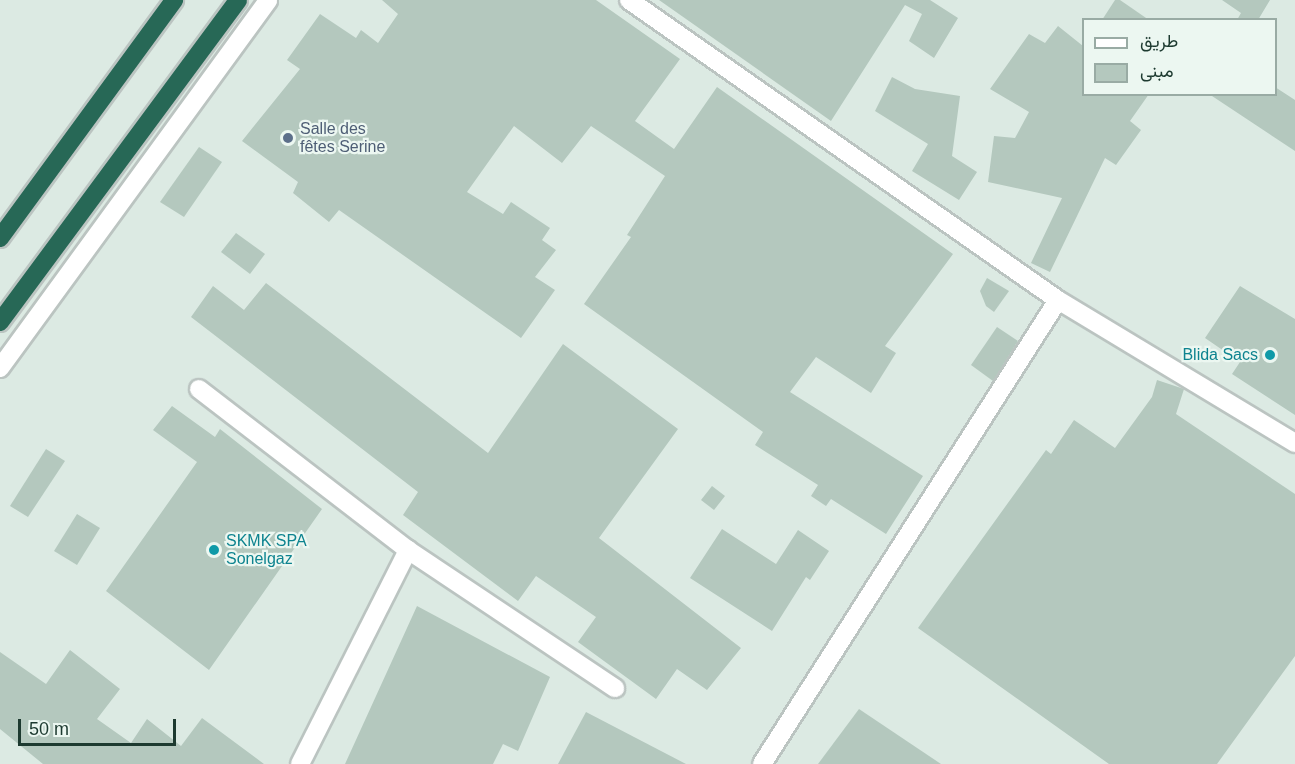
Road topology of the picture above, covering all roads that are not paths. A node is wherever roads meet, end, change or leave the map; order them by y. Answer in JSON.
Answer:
{"nodes":[{"id":1,"x":174,"y":0,"type":"edge"},
{"id":2,"x":238,"y":0,"type":"edge"},
{"id":3,"x":268,"y":0,"type":"edge"},
{"id":4,"x":629,"y":0,"type":"edge"},
{"id":5,"x":0,"y":238,"type":"edge"},
{"id":6,"x":1058,"y":300,"type":"junction"},
{"id":7,"x":0,"y":322,"type":"edge"},
{"id":8,"x":0,"y":368,"type":"edge"},
{"id":9,"x":199,"y":389,"type":"dead end"},
{"id":10,"x":1295,"y":443,"type":"edge"},
{"id":11,"x":408,"y":550,"type":"junction"},
{"id":12,"x":615,"y":688,"type":"dead end"},
{"id":13,"x":300,"y":764,"type":"edge"},
{"id":14,"x":762,"y":764,"type":"edge"}],
"edges":[{"from":1,"to":5,"type":"highway"},
{"from":2,"to":7,"type":"highway"},
{"from":3,"to":8,"type":"street"},
{"from":4,"to":6,"type":"street"},
{"from":6,"to":10,"type":"street"},
{"from":6,"to":14,"type":"street"},
{"from":9,"to":11,"type":"street"},
{"from":11,"to":12,"type":"street"},
{"from":11,"to":13,"type":"street"}]}
